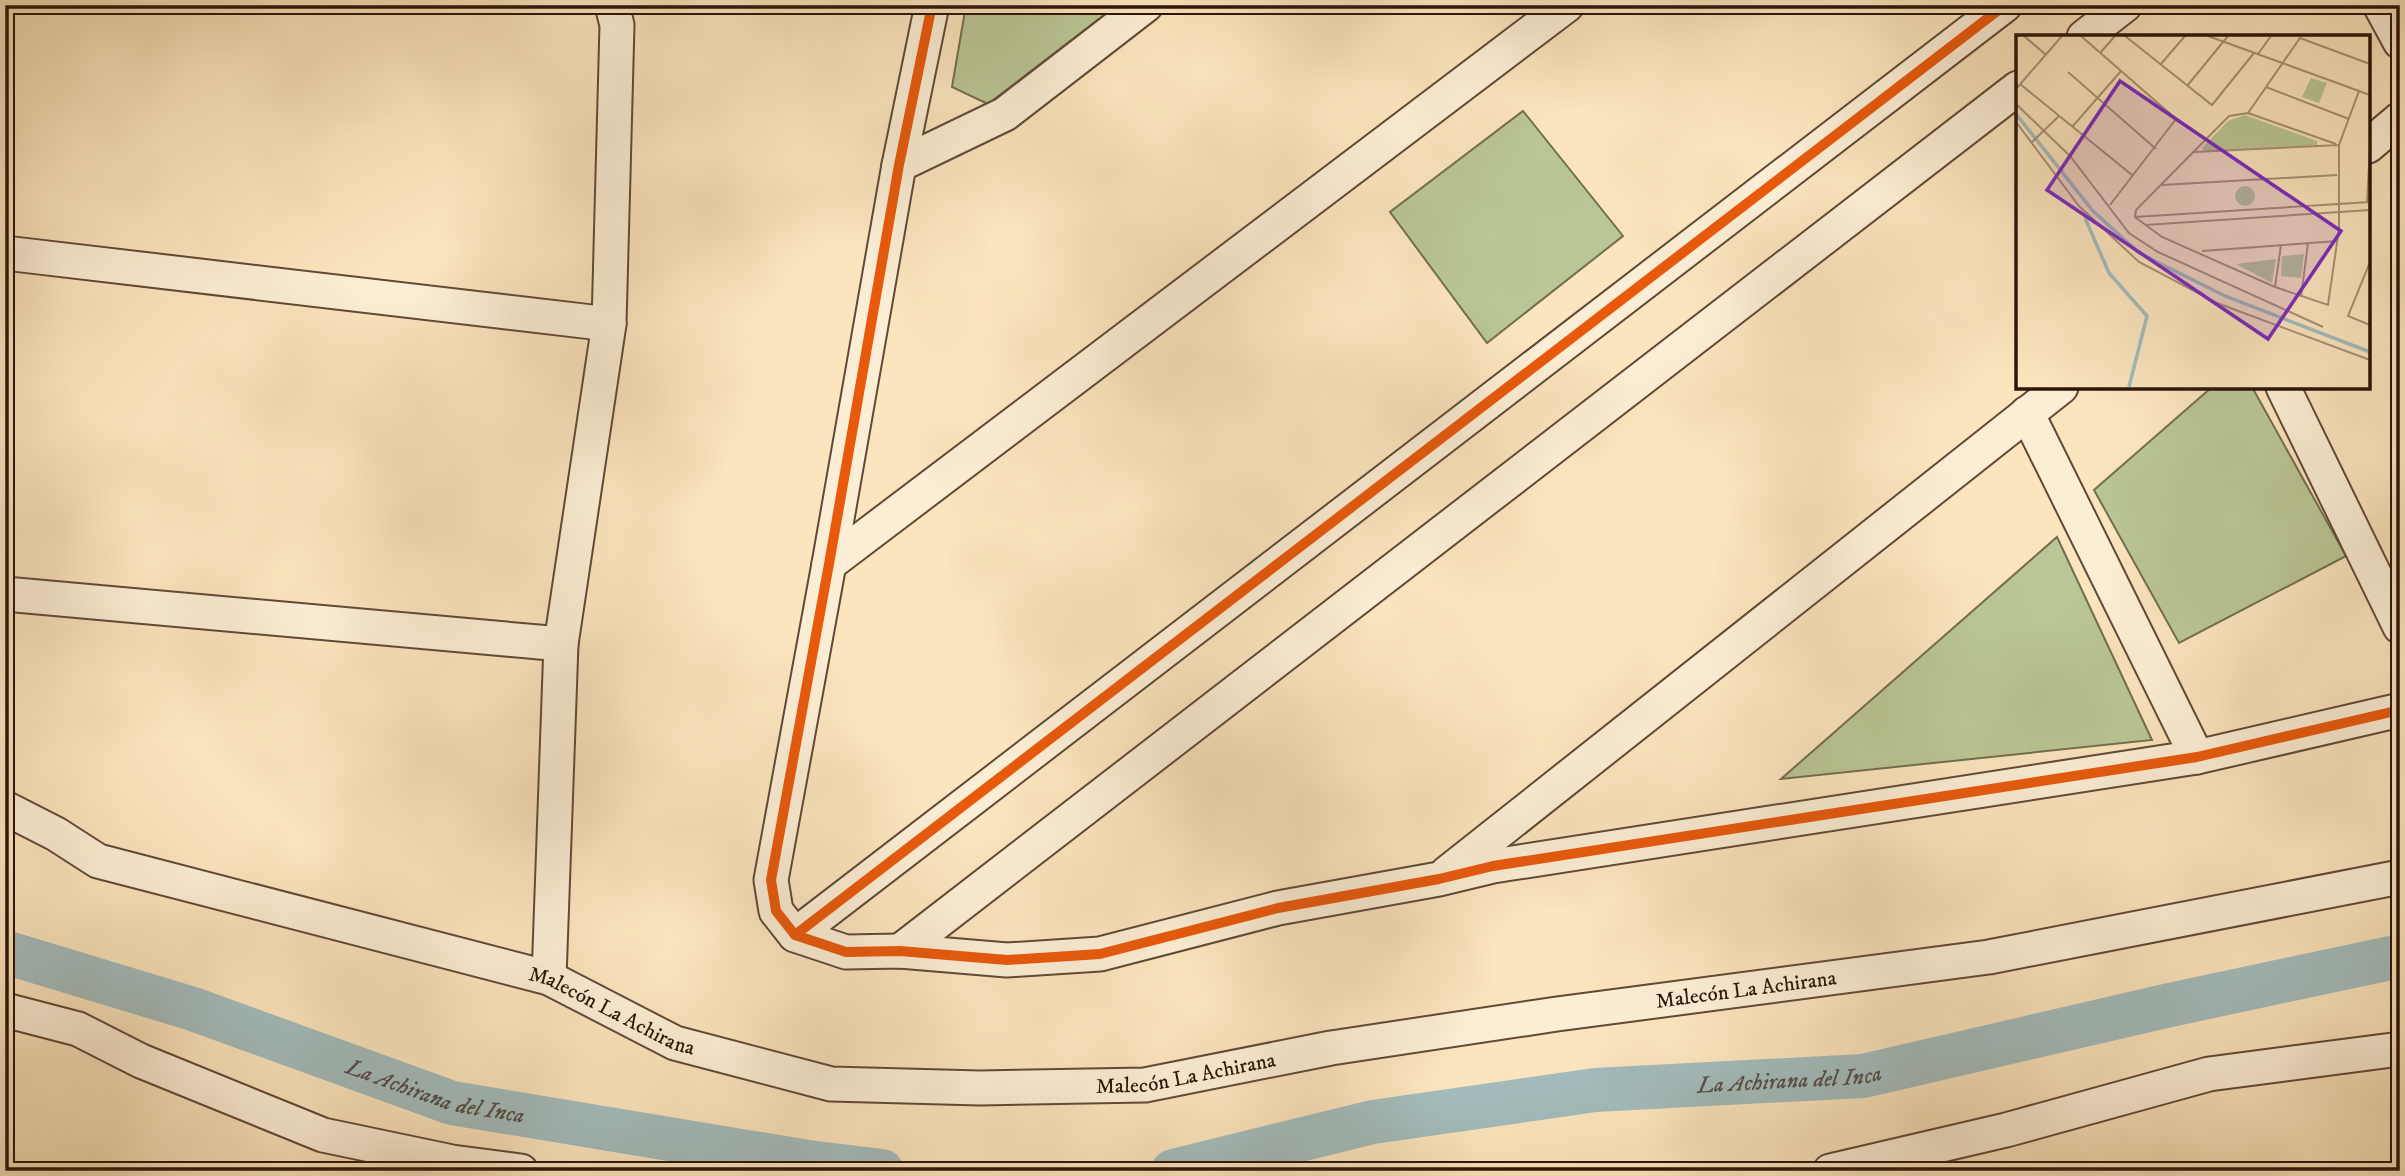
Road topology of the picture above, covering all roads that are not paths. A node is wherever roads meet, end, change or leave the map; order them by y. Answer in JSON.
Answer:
{"nodes":[{"id":1,"x":612,"y":5,"type":"edge"},
{"id":2,"x":932,"y":5,"type":"edge"},
{"id":3,"x":1146,"y":5,"type":"edge"},
{"id":4,"x":1567,"y":5,"type":"edge"},
{"id":5,"x":2005,"y":5,"type":"edge"},
{"id":6,"x":2125,"y":5,"type":"edge"},
{"id":7,"x":2380,"y":5,"type":"edge"},
{"id":8,"x":2087,"y":35,"type":"edge"},
{"id":9,"x":2400,"y":42,"type":"edge"},
{"id":10,"x":2016,"y":90,"type":"edge"},
{"id":11,"x":2400,"y":119,"type":"edge"},
{"id":12,"x":2370,"y":144,"type":"edge"},
{"id":13,"x":899,"y":165,"type":"junction"},
{"id":14,"x":5,"y":253,"type":"edge"},
{"id":15,"x":609,"y":324,"type":"junction"},
{"id":16,"x":2060,"y":388,"type":"edge"},
{"id":17,"x":2283,"y":388,"type":"edge"},
{"id":18,"x":2027,"y":413,"type":"junction"},
{"id":19,"x":829,"y":564,"type":"junction"},
{"id":20,"x":5,"y":594,"type":"edge"},
{"id":21,"x":2400,"y":627,"type":"edge"},
{"id":22,"x":561,"y":644,"type":"junction"},
{"id":23,"x":2400,"y":710,"type":"edge"},
{"id":24,"x":2197,"y":757,"type":"junction"},
{"id":25,"x":5,"y":808,"type":"edge"},
{"id":26,"x":2400,"y":877,"type":"edge"},
{"id":27,"x":1440,"y":879,"type":"junction"},
{"id":28,"x":795,"y":935,"type":"junction"},
{"id":29,"x":900,"y":951,"type":"junction"},
{"id":30,"x":549,"y":978,"type":"junction"},
{"id":31,"x":5,"y":1010,"type":"edge"},
{"id":32,"x":2400,"y":1049,"type":"edge"},
{"id":33,"x":521,"y":1171,"type":"edge"},
{"id":34,"x":1830,"y":1171,"type":"edge"}],
"edges":[{"from":1,"to":15,"type":"street"},
{"from":2,"to":13,"type":"street"},
{"from":3,"to":13,"type":"street"},
{"from":4,"to":19,"type":"street"},
{"from":5,"to":28,"type":"street"},
{"from":6,"to":8,"type":"street"},
{"from":7,"to":9,"type":"street"},
{"from":10,"to":29,"type":"street"},
{"from":11,"to":12,"type":"street"},
{"from":13,"to":19,"type":"street"},
{"from":14,"to":15,"type":"street"},
{"from":15,"to":22,"type":"street"},
{"from":16,"to":18,"type":"street"},
{"from":17,"to":21,"type":"street"},
{"from":18,"to":24,"type":"street"},
{"from":18,"to":27,"type":"street"},
{"from":19,"to":28,"type":"street"},
{"from":20,"to":22,"type":"street"},
{"from":22,"to":30,"type":"street"},
{"from":23,"to":24,"type":"street"},
{"from":24,"to":27,"type":"street"},
{"from":25,"to":30,"type":"street","name":"Malecón La Achirana"},
{"from":26,"to":30,"type":"street","name":"Malecón La Achirana"},
{"from":27,"to":29,"type":"street"},
{"from":28,"to":29,"type":"street"},
{"from":31,"to":33,"type":"street"},
{"from":32,"to":34,"type":"street"}]}
